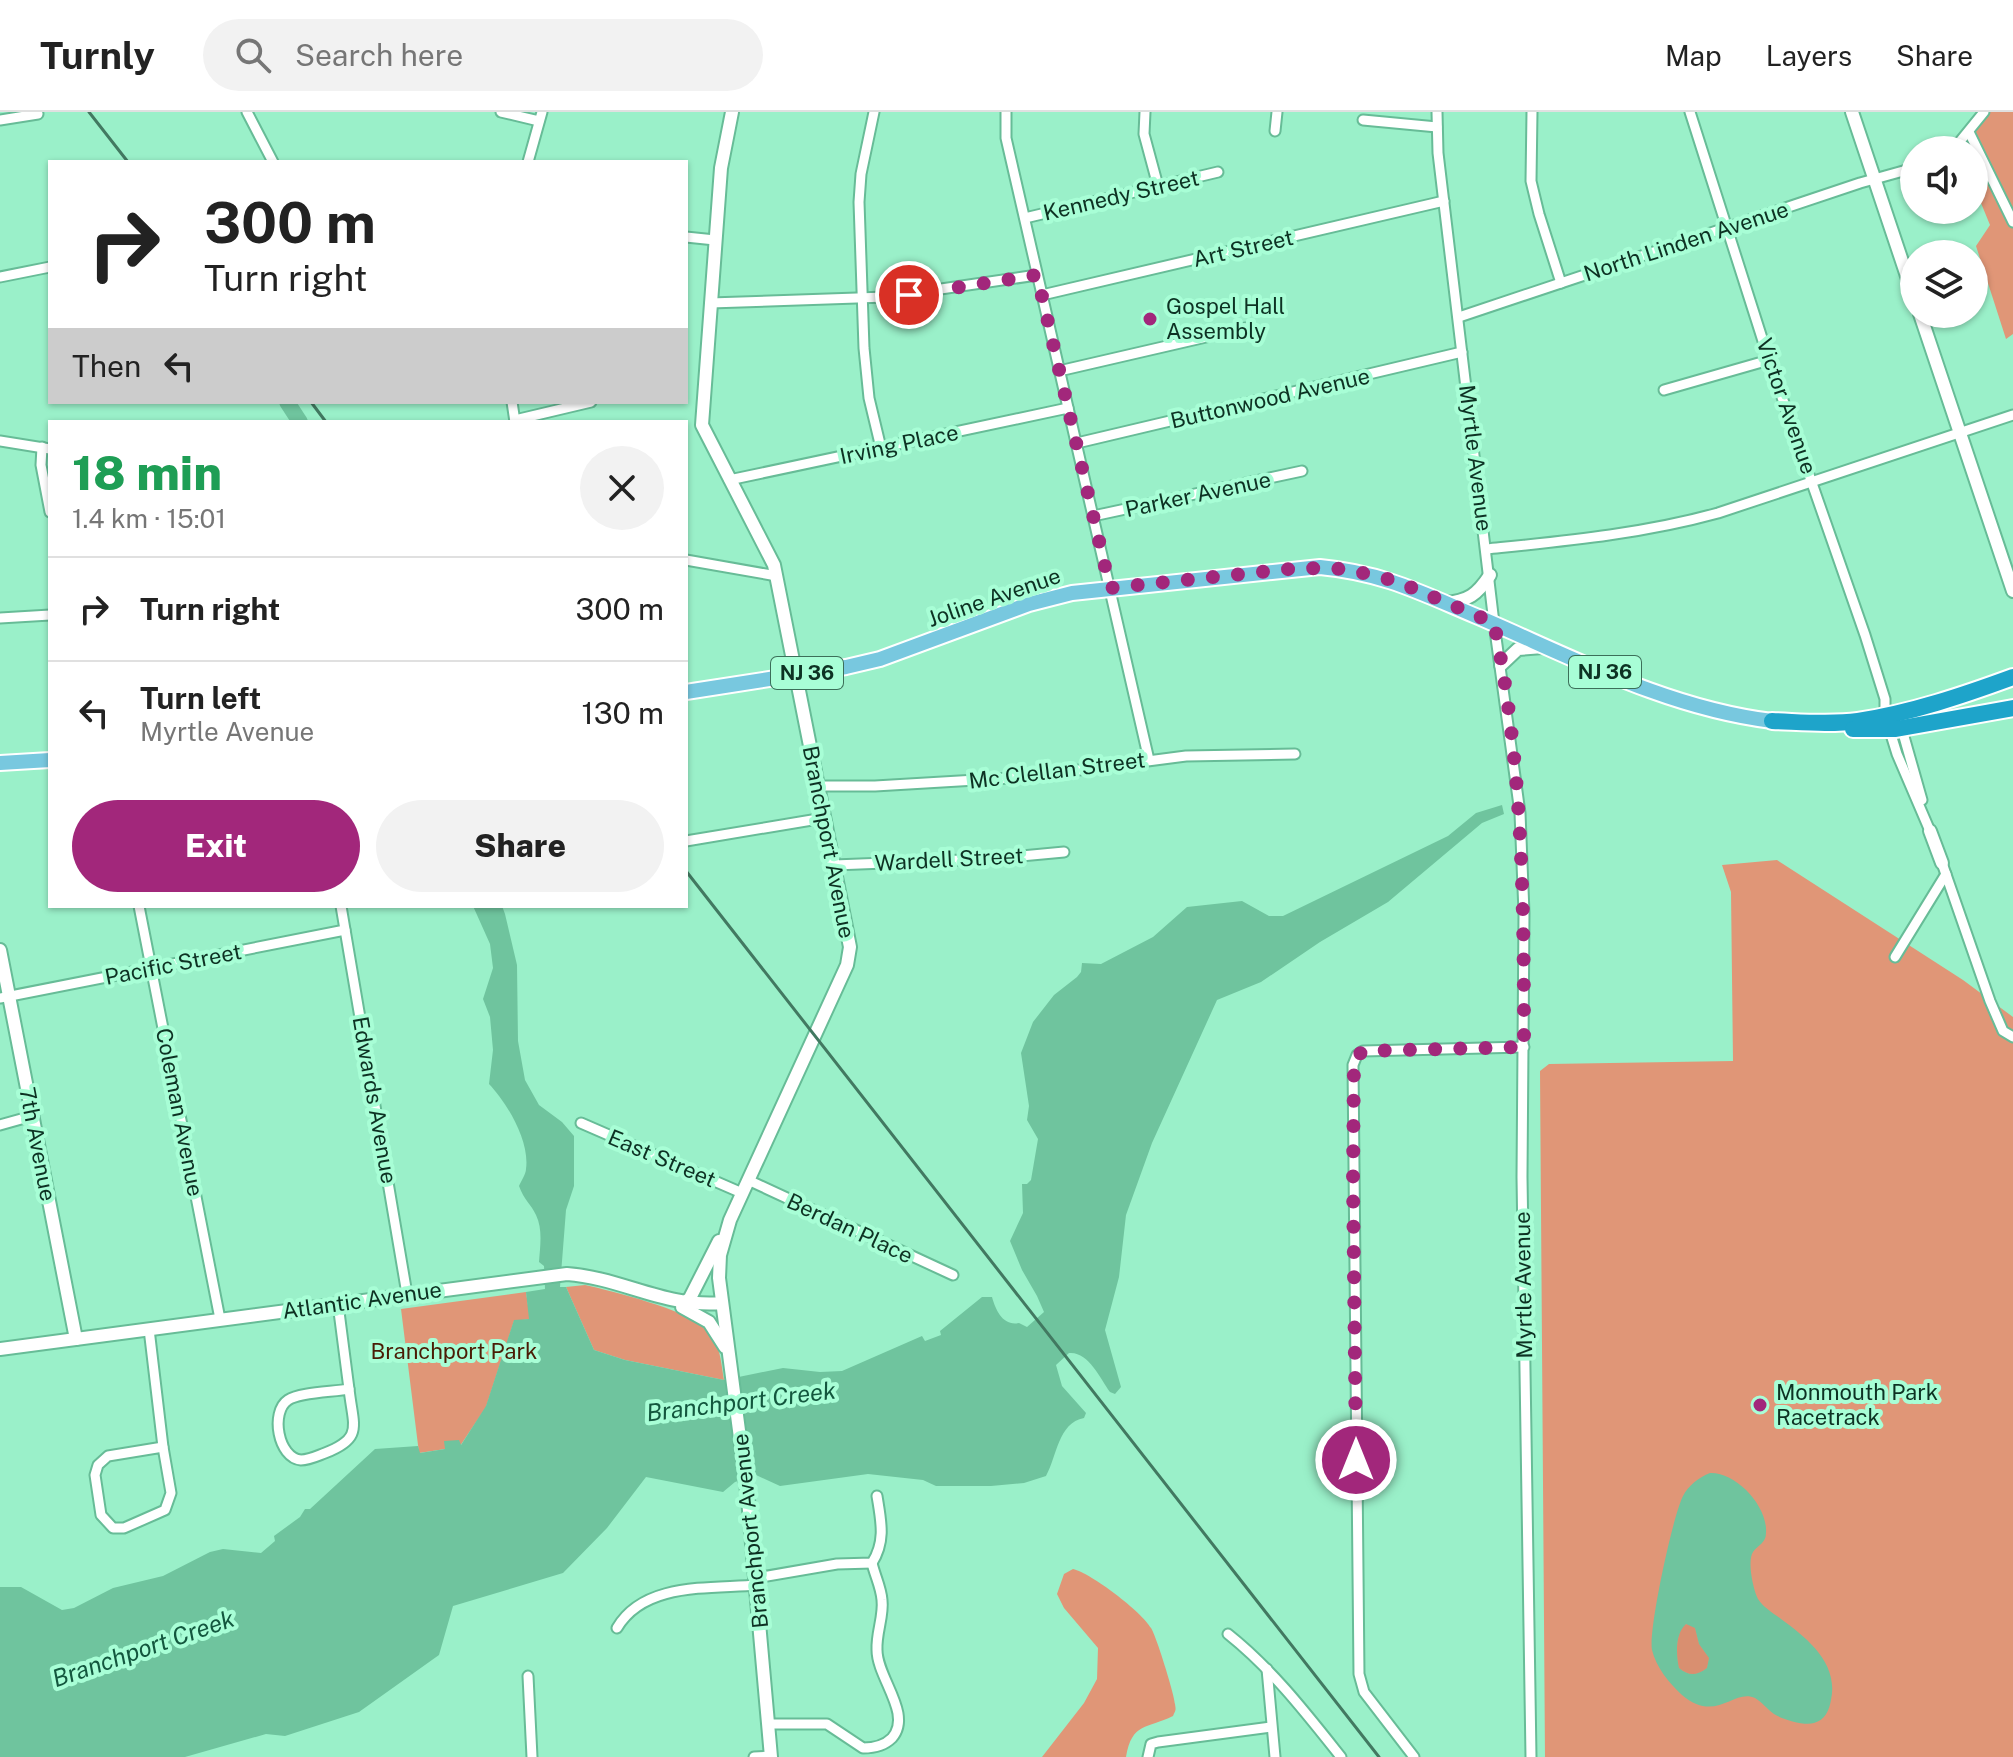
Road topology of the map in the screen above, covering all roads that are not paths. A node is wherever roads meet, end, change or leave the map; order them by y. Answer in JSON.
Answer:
{"nodes":[{"id":1,"x":247,"y":112,"type":"edge"},
{"id":2,"x":501,"y":112,"type":"edge"},
{"id":3,"x":732,"y":112,"type":"edge"},
{"id":4,"x":874,"y":112,"type":"edge"},
{"id":5,"x":1006,"y":112,"type":"edge"},
{"id":6,"x":1145,"y":112,"type":"edge"},
{"id":7,"x":1277,"y":112,"type":"edge"},
{"id":8,"x":1437,"y":112,"type":"edge"},
{"id":9,"x":1532,"y":112,"type":"edge"},
{"id":10,"x":1690,"y":112,"type":"edge"},
{"id":11,"x":1852,"y":112,"type":"edge"},
{"id":12,"x":1984,"y":112,"type":"edge"},
{"id":13,"x":38,"y":114,"type":"edge"},
{"id":14,"x":540,"y":117,"type":"edge"},
{"id":15,"x":0,"y":120,"type":"edge"},
{"id":16,"x":1363,"y":120,"type":"dead end"},
{"id":17,"x":1437,"y":127,"type":"junction"},
{"id":18,"x":1275,"y":131,"type":"dead end"},
{"id":19,"x":1969,"y":132,"type":"junction"},
{"id":20,"x":1965,"y":136,"type":"edge"},
{"id":21,"x":272,"y":160,"type":"edge"},
{"id":22,"x":529,"y":160,"type":"edge"},
{"id":23,"x":1218,"y":172,"type":"dead end"},
{"id":24,"x":1900,"y":172,"type":"edge"},
{"id":25,"x":1875,"y":179,"type":"junction"},
{"id":26,"x":1158,"y":186,"type":"junction"},
{"id":27,"x":1444,"y":201,"type":"junction"},
{"id":28,"x":1025,"y":218,"type":"junction"},
{"id":29,"x":2013,"y":222,"type":"edge"},
{"id":30,"x":1729,"y":228,"type":"junction"},
{"id":31,"x":688,"y":237,"type":"edge"},
{"id":32,"x":715,"y":240,"type":"junction"},
{"id":33,"x":1900,"y":255,"type":"edge"},
{"id":34,"x":48,"y":267,"type":"edge"},
{"id":35,"x":1037,"y":275,"type":"junction"},
{"id":36,"x":0,"y":277,"type":"edge"},
{"id":37,"x":1561,"y":283,"type":"junction"},
{"id":38,"x":1042,"y":295,"type":"junction"},
{"id":39,"x":863,"y":298,"type":"junction"},
{"id":40,"x":710,"y":303,"type":"junction"},
{"id":41,"x":1459,"y":317,"type":"junction"},
{"id":42,"x":1245,"y":328,"type":"dead end"},
{"id":43,"x":1925,"y":328,"type":"edge"},
{"id":44,"x":1462,"y":352,"type":"junction"},
{"id":45,"x":1769,"y":360,"type":"junction"},
{"id":46,"x":1059,"y":371,"type":"junction"},
{"id":47,"x":1664,"y":390,"type":"dead end"},
{"id":48,"x":583,"y":404,"type":"edge"},
{"id":49,"x":1068,"y":408,"type":"junction"},
{"id":50,"x":2013,"y":415,"type":"edge"},
{"id":51,"x":519,"y":420,"type":"edge"},
{"id":52,"x":1960,"y":433,"type":"junction"},
{"id":53,"x":0,"y":441,"type":"edge"},
{"id":54,"x":1077,"y":443,"type":"junction"},
{"id":55,"x":46,"y":448,"type":"edge"},
{"id":56,"x":881,"y":448,"type":"junction"},
{"id":57,"x":1302,"y":471,"type":"dead end"},
{"id":58,"x":729,"y":480,"type":"junction"},
{"id":59,"x":1813,"y":481,"type":"junction"},
{"id":60,"x":48,"y":502,"type":"edge"},
{"id":61,"x":1093,"y":516,"type":"junction"},
{"id":62,"x":1487,"y":549,"type":"junction"},
{"id":63,"x":688,"y":560,"type":"edge"},
{"id":64,"x":1490,"y":575,"type":"junction"},
{"id":65,"x":777,"y":576,"type":"junction"},
{"id":66,"x":1110,"y":588,"type":"junction"},
{"id":67,"x":2013,"y":591,"type":"edge"},
{"id":68,"x":1445,"y":603,"type":"junction"},
{"id":69,"x":48,"y":615,"type":"edge"},
{"id":70,"x":0,"y":618,"type":"edge"},
{"id":71,"x":1494,"y":623,"type":"junction"},
{"id":72,"x":1546,"y":647,"type":"junction"},
{"id":73,"x":1501,"y":665,"type":"junction"},
{"id":74,"x":798,"y":675,"type":"junction"},
{"id":75,"x":2013,"y":677,"type":"edge"},
{"id":76,"x":688,"y":692,"type":"edge"},
{"id":77,"x":2013,"y":708,"type":"edge"},
{"id":78,"x":1892,"y":717,"type":"junction"},
{"id":79,"x":1772,"y":721,"type":"joint"},
{"id":80,"x":1295,"y":754,"type":"dead end"},
{"id":81,"x":48,"y":760,"type":"edge"},
{"id":82,"x":1149,"y":760,"type":"junction"},
{"id":83,"x":0,"y":763,"type":"edge"},
{"id":84,"x":818,"y":786,"type":"junction"},
{"id":85,"x":824,"y":818,"type":"junction"},
{"id":86,"x":1930,"y":831,"type":"joint"},
{"id":87,"x":688,"y":841,"type":"edge"},
{"id":88,"x":1064,"y":852,"type":"dead end"},
{"id":89,"x":834,"y":865,"type":"junction"},
{"id":90,"x":1944,"y":869,"type":"junction"},
{"id":91,"x":139,"y":908,"type":"edge"},
{"id":92,"x":341,"y":908,"type":"edge"},
{"id":93,"x":345,"y":930,"type":"junction"},
{"id":94,"x":0,"y":950,"type":"edge"},
{"id":95,"x":1895,"y":957,"type":"dead end"},
{"id":96,"x":151,"y":967,"type":"junction"},
{"id":97,"x":5,"y":997,"type":"edge"},
{"id":98,"x":2013,"y":1037,"type":"edge"},
{"id":99,"x":1524,"y":1047,"type":"junction"},
{"id":100,"x":32,"y":1116,"type":"junction"},
{"id":101,"x":581,"y":1123,"type":"dead end"},
{"id":102,"x":0,"y":1125,"type":"edge"},
{"id":103,"x":748,"y":1180,"type":"junction"},
{"id":104,"x":742,"y":1193,"type":"junction"},
{"id":105,"x":730,"y":1220,"type":"junction"},
{"id":106,"x":953,"y":1275,"type":"dead end"},
{"id":107,"x":407,"y":1294,"type":"junction"},
{"id":108,"x":660,"y":1298,"type":"junction"},
{"id":109,"x":684,"y":1303,"type":"junction"},
{"id":110,"x":722,"y":1303,"type":"junction"},
{"id":111,"x":338,"y":1304,"type":"junction"},
{"id":112,"x":220,"y":1319,"type":"junction"},
{"id":113,"x":149,"y":1329,"type":"junction"},
{"id":114,"x":76,"y":1339,"type":"junction"},
{"id":115,"x":0,"y":1349,"type":"edge"},
{"id":116,"x":730,"y":1359,"type":"junction"},
{"id":117,"x":349,"y":1389,"type":"junction"},
{"id":118,"x":163,"y":1447,"type":"junction"},
{"id":119,"x":877,"y":1496,"type":"dead end"},
{"id":120,"x":872,"y":1563,"type":"junction"},
{"id":121,"x":756,"y":1582,"type":"junction"},
{"id":122,"x":617,"y":1628,"type":"dead end"},
{"id":123,"x":1228,"y":1634,"type":"dead end"},
{"id":124,"x":1267,"y":1669,"type":"junction"},
{"id":125,"x":528,"y":1676,"type":"dead end"},
{"id":126,"x":769,"y":1724,"type":"junction"},
{"id":127,"x":1271,"y":1727,"type":"junction"},
{"id":128,"x":771,"y":1756,"type":"edge"},
{"id":129,"x":532,"y":1757,"type":"edge"},
{"id":130,"x":754,"y":1757,"type":"edge"},
{"id":131,"x":1148,"y":1757,"type":"edge"},
{"id":132,"x":1275,"y":1757,"type":"edge"},
{"id":133,"x":1341,"y":1757,"type":"edge"},
{"id":134,"x":1414,"y":1757,"type":"edge"},
{"id":135,"x":1531,"y":1757,"type":"edge"}],
"edges":[{"from":1,"to":21,"type":"street"},
{"from":2,"to":14,"type":"street"},
{"from":3,"to":32,"type":"street","name":"Branchport Avenue"},
{"from":4,"to":39,"type":"street"},
{"from":5,"to":28,"type":"street"},
{"from":6,"to":26,"type":"street"},
{"from":7,"to":18,"type":"street"},
{"from":8,"to":17,"type":"street","name":"Myrtle Avenue"},
{"from":9,"to":37,"type":"street"},
{"from":10,"to":30,"type":"street","name":"Victor Avenue"},
{"from":11,"to":25,"type":"street"},
{"from":12,"to":19,"type":"street"},
{"from":13,"to":15,"type":"street"},
{"from":14,"to":22,"type":"street"},
{"from":16,"to":17,"type":"street"},
{"from":17,"to":27,"type":"street","name":"Myrtle Avenue"},
{"from":19,"to":20,"type":"street"},
{"from":19,"to":29,"type":"street"},
{"from":23,"to":26,"type":"street","name":"Kennedy Street"},
{"from":24,"to":25,"type":"street","name":"North Linden Avenue"},
{"from":25,"to":30,"type":"street","name":"North Linden Avenue"},
{"from":25,"to":33,"type":"street"},
{"from":26,"to":28,"type":"street","name":"Kennedy Street"},
{"from":27,"to":38,"type":"street","name":"Art Street"},
{"from":27,"to":41,"type":"street","name":"Myrtle Avenue"},
{"from":28,"to":35,"type":"street"},
{"from":30,"to":37,"type":"street","name":"North Linden Avenue"},
{"from":30,"to":45,"type":"street","name":"Victor Avenue"},
{"from":31,"to":32,"type":"street"},
{"from":32,"to":40,"type":"street","name":"Branchport Avenue"},
{"from":34,"to":36,"type":"street"},
{"from":35,"to":38,"type":"street"},
{"from":35,"to":39,"type":"street"},
{"from":37,"to":41,"type":"street","name":"North Linden Avenue"},
{"from":38,"to":46,"type":"street"},
{"from":39,"to":40,"type":"street"},
{"from":39,"to":56,"type":"street"},
{"from":40,"to":58,"type":"street","name":"Branchport Avenue"},
{"from":41,"to":44,"type":"street","name":"Myrtle Avenue"},
{"from":42,"to":46,"type":"street"},
{"from":43,"to":52,"type":"street"},
{"from":44,"to":54,"type":"street","name":"Buttonwood Avenue"},
{"from":44,"to":62,"type":"street","name":"Myrtle Avenue"},
{"from":45,"to":47,"type":"street"},
{"from":45,"to":59,"type":"street","name":"Victor Avenue"},
{"from":46,"to":49,"type":"street"},
{"from":48,"to":51,"type":"street"},
{"from":49,"to":54,"type":"street"},
{"from":49,"to":56,"type":"street","name":"Irving Place"},
{"from":50,"to":52,"type":"street"},
{"from":52,"to":59,"type":"street"},
{"from":52,"to":67,"type":"street"},
{"from":53,"to":55,"type":"street"},
{"from":54,"to":61,"type":"street"},
{"from":55,"to":60,"type":"street"},
{"from":56,"to":58,"type":"street","name":"Irving Place"},
{"from":57,"to":61,"type":"street","name":"Parker Avenue"},
{"from":58,"to":65,"type":"street","name":"Branchport Avenue"},
{"from":59,"to":62,"type":"street"},
{"from":59,"to":78,"type":"street","name":"Victor Avenue"},
{"from":61,"to":66,"type":"street"},
{"from":62,"to":64,"type":"street","name":"Myrtle Avenue"},
{"from":63,"to":65,"type":"street"},
{"from":64,"to":68,"type":"street"},
{"from":64,"to":71,"type":"street","name":"Myrtle Avenue"},
{"from":65,"to":74,"type":"street","name":"Branchport Avenue"},
{"from":66,"to":68,"type":"main road","name":"Joline Avenue","number":"NJ 36"},
{"from":66,"to":74,"type":"main road","name":"Joline Avenue","number":"NJ 36"},
{"from":66,"to":82,"type":"street"},
{"from":68,"to":71,"type":"main road","name":"Joline Avenue","number":"NJ 36"},
{"from":69,"to":70,"type":"street"},
{"from":71,"to":72,"type":"main road","name":"Joline Avenue","number":"NJ 36"},
{"from":71,"to":73,"type":"street","name":"Myrtle Avenue"},
{"from":72,"to":73,"type":"street"},
{"from":72,"to":79,"type":"main road","name":"Joline Avenue","number":"NJ 36"},
{"from":73,"to":99,"type":"street","name":"Myrtle Avenue"},
{"from":74,"to":76,"type":"main road","name":"Joline Avenue","number":"NJ 36"},
{"from":74,"to":84,"type":"street","name":"Branchport Avenue"},
{"from":75,"to":78,"type":"highway","number":"NJ 36"},
{"from":77,"to":78,"type":"highway","number":"NJ 36"},
{"from":78,"to":79,"type":"highway","number":"NJ 36"},
{"from":78,"to":86,"type":"street","name":"Victor Avenue"},
{"from":80,"to":82,"type":"street","name":"Mc Clellan Street"},
{"from":81,"to":83,"type":"main road"},
{"from":82,"to":84,"type":"street","name":"Mc Clellan Street"},
{"from":84,"to":85,"type":"street","name":"Branchport Avenue"},
{"from":85,"to":87,"type":"street"},
{"from":85,"to":89,"type":"street","name":"Branchport Avenue"},
{"from":86,"to":90,"type":"street","name":"Victor Avenue"},
{"from":88,"to":89,"type":"street","name":"Wardell Street"},
{"from":89,"to":103,"type":"street","name":"Branchport Avenue"},
{"from":90,"to":95,"type":"street"},
{"from":90,"to":98,"type":"street","name":"Victor Avenue"},
{"from":91,"to":96,"type":"street","name":"Coleman Avenue"},
{"from":92,"to":93,"type":"street","name":"Edwards Avenue"},
{"from":93,"to":96,"type":"street","name":"Pacific Street"},
{"from":93,"to":107,"type":"street","name":"Edwards Avenue"},
{"from":94,"to":97,"type":"street","name":"7th Avenue"},
{"from":96,"to":97,"type":"street","name":"Pacific Street"},
{"from":96,"to":112,"type":"street","name":"Coleman Avenue"},
{"from":97,"to":100,"type":"street","name":"7th Avenue"},
{"from":99,"to":134,"type":"street"},
{"from":99,"to":135,"type":"street","name":"Myrtle Avenue"},
{"from":100,"to":102,"type":"street"},
{"from":100,"to":114,"type":"street","name":"7th Avenue"},
{"from":101,"to":104,"type":"street","name":"East Street"},
{"from":103,"to":104,"type":"street","name":"Branchport Avenue"},
{"from":103,"to":106,"type":"street","name":"Berdan Place"},
{"from":104,"to":105,"type":"street","name":"Branchport Avenue"},
{"from":105,"to":109,"type":"street"},
{"from":105,"to":110,"type":"street","name":"Branchport Avenue"},
{"from":107,"to":108,"type":"street","name":"Atlantic Avenue"},
{"from":107,"to":111,"type":"street","name":"Atlantic Avenue"},
{"from":108,"to":109,"type":"street","name":"Atlantic Avenue"},
{"from":108,"to":116,"type":"street"},
{"from":109,"to":110,"type":"street","name":"Atlantic Avenue"},
{"from":110,"to":116,"type":"street","name":"Branchport Avenue"},
{"from":111,"to":112,"type":"street","name":"Atlantic Avenue"},
{"from":111,"to":117,"type":"street"},
{"from":112,"to":113,"type":"street","name":"Atlantic Avenue"},
{"from":113,"to":114,"type":"street","name":"Atlantic Avenue"},
{"from":113,"to":118,"type":"street"},
{"from":114,"to":115,"type":"street","name":"Atlantic Avenue"},
{"from":116,"to":121,"type":"street","name":"Branchport Avenue"},
{"from":117,"to":117,"type":"street"},
{"from":118,"to":118,"type":"street"},
{"from":119,"to":120,"type":"street"},
{"from":120,"to":121,"type":"street"},
{"from":120,"to":126,"type":"street"},
{"from":121,"to":122,"type":"street"},
{"from":121,"to":126,"type":"street","name":"Branchport Avenue"},
{"from":123,"to":124,"type":"street"},
{"from":124,"to":127,"type":"street"},
{"from":124,"to":133,"type":"street"},
{"from":125,"to":129,"type":"street"},
{"from":126,"to":128,"type":"street","name":"Branchport Avenue"},
{"from":127,"to":131,"type":"street"},
{"from":127,"to":132,"type":"street"},
{"from":128,"to":130,"type":"street"}]}
